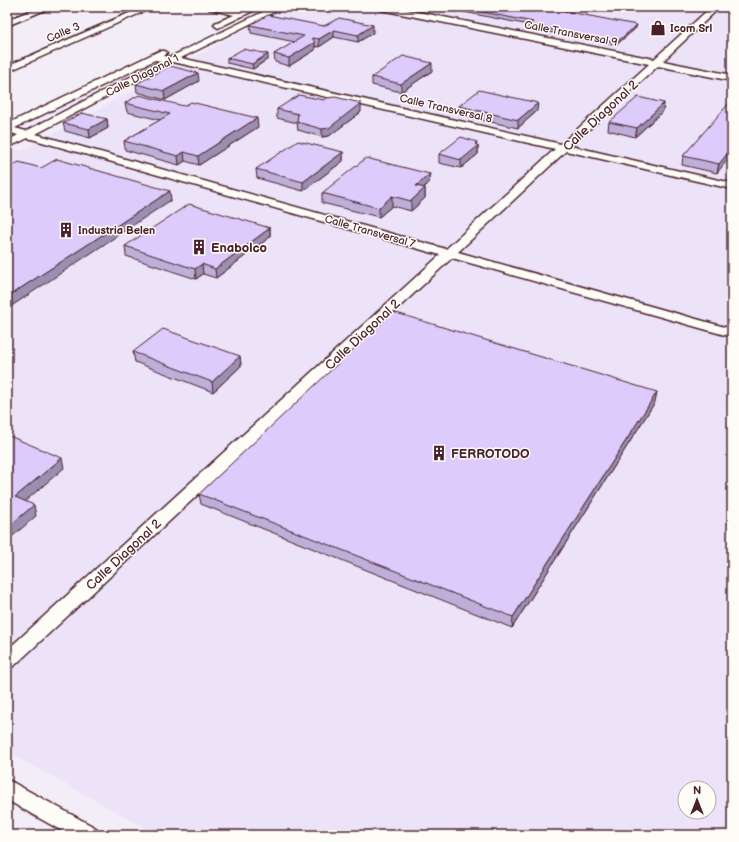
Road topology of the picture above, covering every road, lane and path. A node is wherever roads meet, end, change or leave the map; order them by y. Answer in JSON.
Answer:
{"nodes":[{"id":1,"x":48,"y":7,"type":"edge"},
{"id":2,"x":150,"y":7,"type":"edge"},
{"id":3,"x":212,"y":7,"type":"edge"},
{"id":4,"x":257,"y":7,"type":"edge"},
{"id":5,"x":280,"y":7,"type":"edge"},
{"id":6,"x":381,"y":7,"type":"edge"},
{"id":7,"x":716,"y":7,"type":"edge"},
{"id":8,"x":242,"y":14,"type":"junction"},
{"id":9,"x":7,"y":23,"type":"edge"},
{"id":10,"x":206,"y":31,"type":"dead end"},
{"id":11,"x":170,"y":49,"type":"dead end"},
{"id":12,"x":153,"y":57,"type":"junction"},
{"id":13,"x":170,"y":60,"type":"junction"},
{"id":14,"x":655,"y":63,"type":"junction"},
{"id":15,"x":7,"y":69,"type":"edge"},
{"id":16,"x":732,"y":78,"type":"edge"},
{"id":17,"x":7,"y":129,"type":"edge"},
{"id":18,"x":26,"y":135,"type":"junction"},
{"id":19,"x":7,"y":145,"type":"edge"},
{"id":20,"x":565,"y":147,"type":"junction"},
{"id":21,"x":732,"y":186,"type":"edge"},
{"id":22,"x":449,"y":253,"type":"junction"},
{"id":23,"x":732,"y":333,"type":"edge"},
{"id":24,"x":7,"y":661,"type":"edge"},
{"id":25,"x":7,"y":789,"type":"edge"},
{"id":26,"x":88,"y":835,"type":"edge"}],
"edges":[{"from":1,"to":9,"type":"street"},
{"from":2,"to":15,"type":"street","name":"Calle 3"},
{"from":3,"to":8,"type":"street"},
{"from":4,"to":8,"type":"street"},
{"from":5,"to":13,"type":"street","name":"Calle Diagonal 1"},
{"from":6,"to":14,"type":"street","name":"Calle Transversal 9"},
{"from":7,"to":14,"type":"street","name":"Calle Diagonal 2"},
{"from":8,"to":10,"type":"street"},
{"from":11,"to":12,"type":"street","name":"Calle Diagonal 1"},
{"from":12,"to":13,"type":"street","name":"Calle Transversal 8"},
{"from":12,"to":17,"type":"street","name":"Calle Diagonal 1"},
{"from":13,"to":18,"type":"street","name":"Calle Diagonal 1"},
{"from":13,"to":20,"type":"street","name":"Calle Transversal 8"},
{"from":14,"to":16,"type":"street","name":"Calle Transversal 9"},
{"from":14,"to":20,"type":"street","name":"Calle Diagonal 2"},
{"from":17,"to":18,"type":"street","name":"Calle Transversal 7"},
{"from":18,"to":19,"type":"street","name":"Calle Diagonal 1"},
{"from":18,"to":22,"type":"street","name":"Calle Transversal 7"},
{"from":20,"to":21,"type":"street","name":"Calle Transversal 8"},
{"from":20,"to":22,"type":"street","name":"Calle Diagonal 2"},
{"from":22,"to":23,"type":"street","name":"Calle Transversal 7"},
{"from":22,"to":24,"type":"street","name":"Calle Diagonal 2"},
{"from":25,"to":26,"type":"street"}]}
